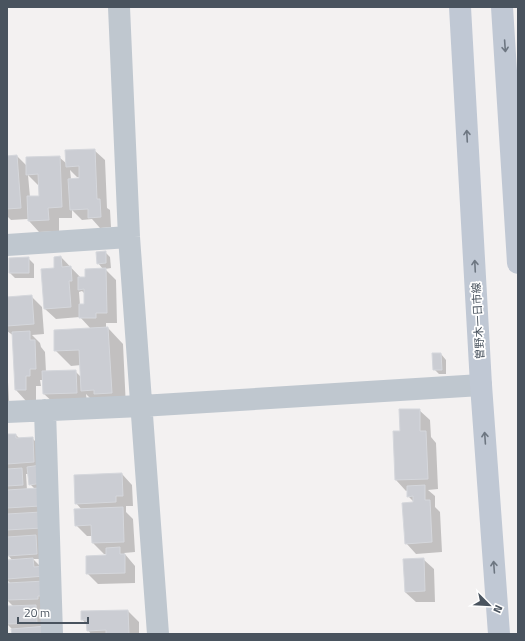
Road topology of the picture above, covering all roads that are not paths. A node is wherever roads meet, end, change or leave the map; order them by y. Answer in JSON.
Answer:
{"nodes":[{"id":1,"x":119,"y":7,"type":"edge"},
{"id":2,"x":460,"y":7,"type":"edge"},
{"id":3,"x":502,"y":7,"type":"edge"},
{"id":4,"x":129,"y":237,"type":"junction"},
{"id":5,"x":7,"y":245,"type":"edge"},
{"id":6,"x":518,"y":263,"type":"edge"},
{"id":7,"x":481,"y":385,"type":"junction"},
{"id":8,"x":141,"y":406,"type":"junction"},
{"id":9,"x":44,"y":410,"type":"junction"},
{"id":10,"x":7,"y":412,"type":"edge"},
{"id":11,"x":52,"y":634,"type":"edge"},
{"id":12,"x":158,"y":634,"type":"edge"},
{"id":13,"x":499,"y":634,"type":"edge"}],
"edges":[{"from":1,"to":4,"type":"street"},
{"from":7,"to":2,"type":"main road","name":"曽野木一日市線","one_way":true},
{"from":3,"to":6,"type":"main road","one_way":true},
{"from":4,"to":5,"type":"street"},
{"from":4,"to":8,"type":"street"},
{"from":7,"to":8,"type":"street"},
{"from":13,"to":7,"type":"main road","name":"曽野木一日市線","one_way":true},
{"from":8,"to":9,"type":"street"},
{"from":8,"to":12,"type":"street"},
{"from":9,"to":10,"type":"street"},
{"from":9,"to":11,"type":"street"}]}
